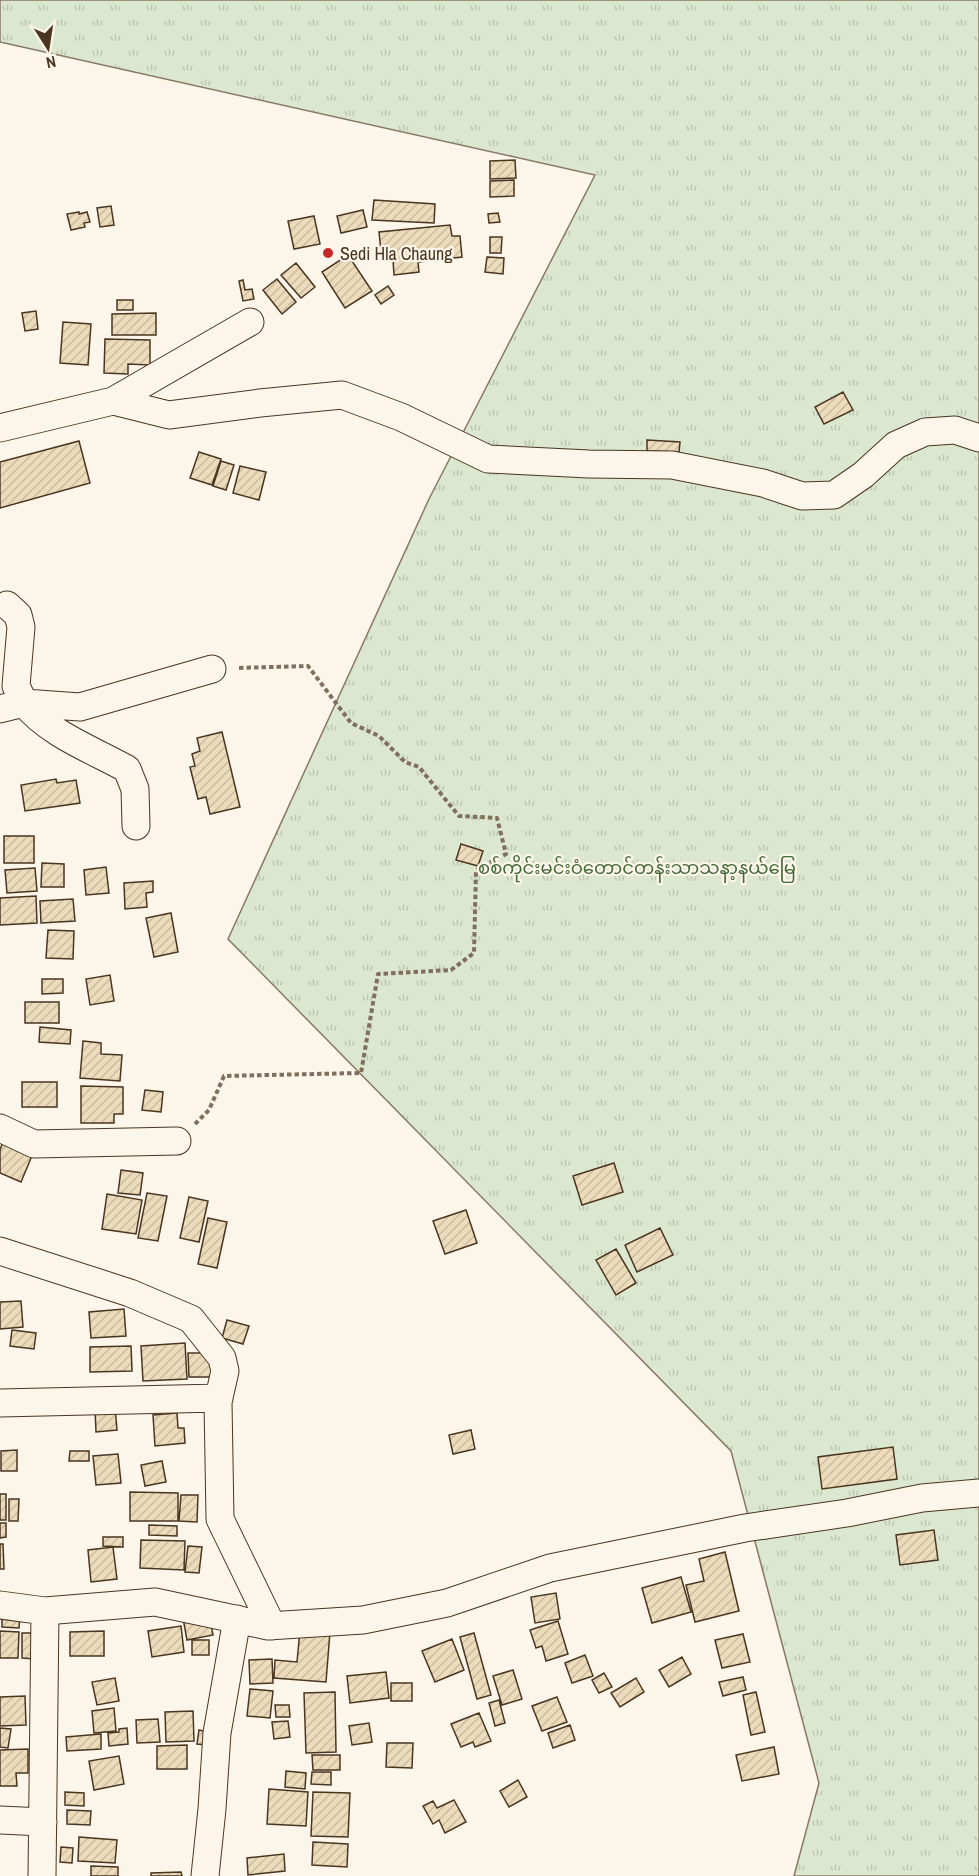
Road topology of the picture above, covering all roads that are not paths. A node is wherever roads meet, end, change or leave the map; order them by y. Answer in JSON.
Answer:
{"nodes":[{"id":1,"x":250,"y":322,"type":"dead end"},
{"id":2,"x":113,"y":401,"type":"junction"},
{"id":3,"x":0,"y":428,"type":"edge"},
{"id":4,"x":979,"y":438,"type":"edge"},
{"id":5,"x":7,"y":605,"type":"dead end"},
{"id":6,"x":212,"y":669,"type":"road end"},
{"id":7,"x":12,"y":706,"type":"edge"},
{"id":8,"x":136,"y":826,"type":"dead end"},
{"id":9,"x":0,"y":1128,"type":"edge"},
{"id":10,"x":177,"y":1141,"type":"road end"},
{"id":11,"x":0,"y":1251,"type":"edge"},
{"id":12,"x":219,"y":1398,"type":"junction"},
{"id":13,"x":0,"y":1403,"type":"edge"},
{"id":14,"x":979,"y":1493,"type":"edge"},
{"id":15,"x":0,"y":1605,"type":"edge"},
{"id":16,"x":45,"y":1611,"type":"junction"},
{"id":17,"x":237,"y":1619,"type":"junction"},
{"id":18,"x":272,"y":1626,"type":"junction"},
{"id":19,"x":0,"y":1820,"type":"edge"},
{"id":20,"x":43,"y":1822,"type":"junction"},
{"id":21,"x":42,"y":1876,"type":"edge"},
{"id":22,"x":205,"y":1876,"type":"edge"}],
"edges":[{"from":1,"to":2,"type":"street"},
{"from":2,"to":3,"type":"street"},
{"from":2,"to":4,"type":"street"},
{"from":5,"to":7,"type":"street"},
{"from":6,"to":7,"type":"street"},
{"from":7,"to":8,"type":"street"},
{"from":9,"to":10,"type":"street"},
{"from":11,"to":12,"type":"street"},
{"from":12,"to":13,"type":"street"},
{"from":12,"to":18,"type":"street"},
{"from":14,"to":18,"type":"street"},
{"from":15,"to":16,"type":"street"},
{"from":16,"to":17,"type":"street"},
{"from":16,"to":20,"type":"street"},
{"from":17,"to":18,"type":"street"},
{"from":17,"to":22,"type":"street"},
{"from":19,"to":20,"type":"street"},
{"from":20,"to":21,"type":"street"}]}
